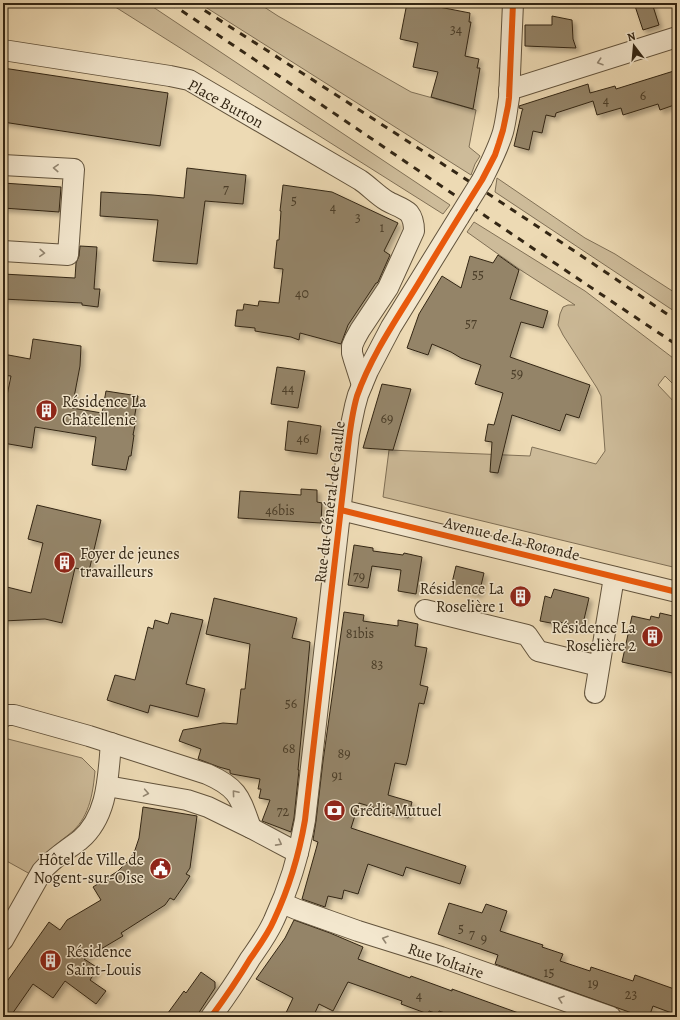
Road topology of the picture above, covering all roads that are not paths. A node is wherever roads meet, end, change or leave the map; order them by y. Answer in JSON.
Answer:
{"nodes":[{"id":1,"x":513,"y":3,"type":"edge"},
{"id":2,"x":677,"y":37,"type":"edge"},
{"id":3,"x":3,"y":50,"type":"edge"},
{"id":4,"x":509,"y":90,"type":"junction"},
{"id":5,"x":3,"y":165,"type":"edge"},
{"id":6,"x":3,"y":251,"type":"edge"},
{"id":7,"x":362,"y":385,"type":"junction"},
{"id":8,"x":341,"y":510,"type":"junction"},
{"id":9,"x":614,"y":577,"type":"junction"},
{"id":10,"x":677,"y":592,"type":"edge"},
{"id":11,"x":425,"y":610,"type":"dead end"},
{"id":12,"x":599,"y":666,"type":"junction"},
{"id":13,"x":595,"y":693,"type":"dead end"},
{"id":14,"x":3,"y":716,"type":"edge"},
{"id":15,"x":111,"y":743,"type":"junction"},
{"id":16,"x":107,"y":786,"type":"junction"},
{"id":17,"x":251,"y":828,"type":"junction"},
{"id":18,"x":298,"y":853,"type":"junction"},
{"id":19,"x":282,"y":903,"type":"junction"},
{"id":20,"x":3,"y":940,"type":"edge"},
{"id":21,"x":211,"y":1017,"type":"edge"},
{"id":22,"x":611,"y":1017,"type":"edge"}],
"edges":[{"from":1,"to":4,"type":"street","name":"Rue du Général de Gaulle"},
{"from":2,"to":4,"type":"street","one_way":true},
{"from":3,"to":7,"type":"street","name":"Place Burton"},
{"from":4,"to":7,"type":"street","name":"Rue du Général de Gaulle","bridge":true},
{"from":6,"to":5,"type":"street","one_way":true},
{"from":7,"to":8,"type":"street","name":"Rue du Général de Gaulle"},
{"from":8,"to":9,"type":"street","name":"Avenue de la Rotonde"},
{"from":8,"to":18,"type":"street","name":"Rue du Général de Gaulle"},
{"from":9,"to":10,"type":"street","name":"Avenue de la Rotonde"},
{"from":9,"to":12,"type":"street"},
{"from":11,"to":12,"type":"street"},
{"from":12,"to":13,"type":"street"},
{"from":14,"to":15,"type":"street"},
{"from":15,"to":16,"type":"street"},
{"from":17,"to":15,"type":"street","one_way":true},
{"from":16,"to":17,"type":"street","one_way":true},
{"from":16,"to":20,"type":"street"},
{"from":17,"to":18,"type":"street","one_way":true},
{"from":18,"to":19,"type":"street","name":"Rue du Général de Gaulle"},
{"from":19,"to":21,"type":"street","name":"Rue du Général de Gaulle"},
{"from":22,"to":19,"type":"street","name":"Rue Voltaire","one_way":true}]}
